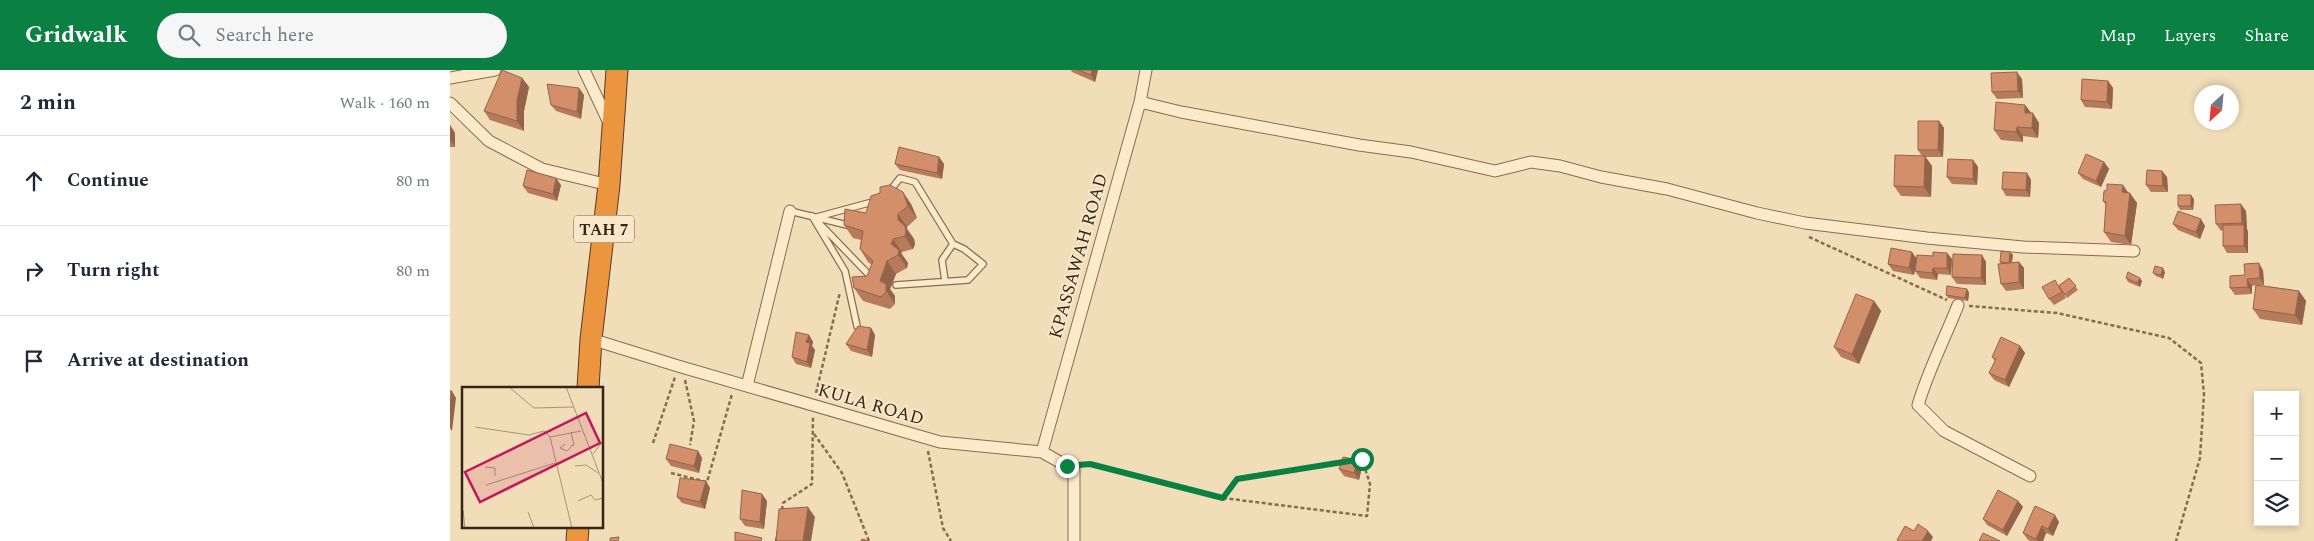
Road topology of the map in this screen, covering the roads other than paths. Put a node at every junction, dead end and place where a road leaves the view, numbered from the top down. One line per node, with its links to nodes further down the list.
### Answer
1 (495, 70): 5 (street)
2 (584, 70): 8 (street)
3 (617, 70): 8 (highway, TAH 7)
4 (1146, 70): 6 (street, KPASSAWAH ROAD)
5 (450, 78)
6 (1140, 102): 14 (street); 23 (street, KPASSAWAH ROAD)
7 (450, 103): 9 (street)
8 (613, 130): 9 (highway, TAH 7)
9 (609, 185): 20 (highway, TAH 7)
10 (790, 211): 11 (lane); 21 (street)
11 (815, 217): 12 (lane); 13 (lane); 15 (lane); 19 (lane)
12 (852, 226)
13 (952, 244): 16 (lane); 16 (lane)
14 (2134, 251)
15 (875, 281)
16 (945, 281): 17 (lane)
17 (896, 286)
18 (1958, 305): 24 (street)
19 (857, 326)
20 (591, 339): 21 (street, KULA ROAD); 22 (highway, TAH 7)
21 (747, 386): 23 (street, KULA ROAD)
22 (588, 387)
23 (1042, 452): 27 (street, KULA ROAD)
24 (2030, 476)
25 (578, 528): 26 (highway)
26 (577, 541)
27 (1074, 541)

